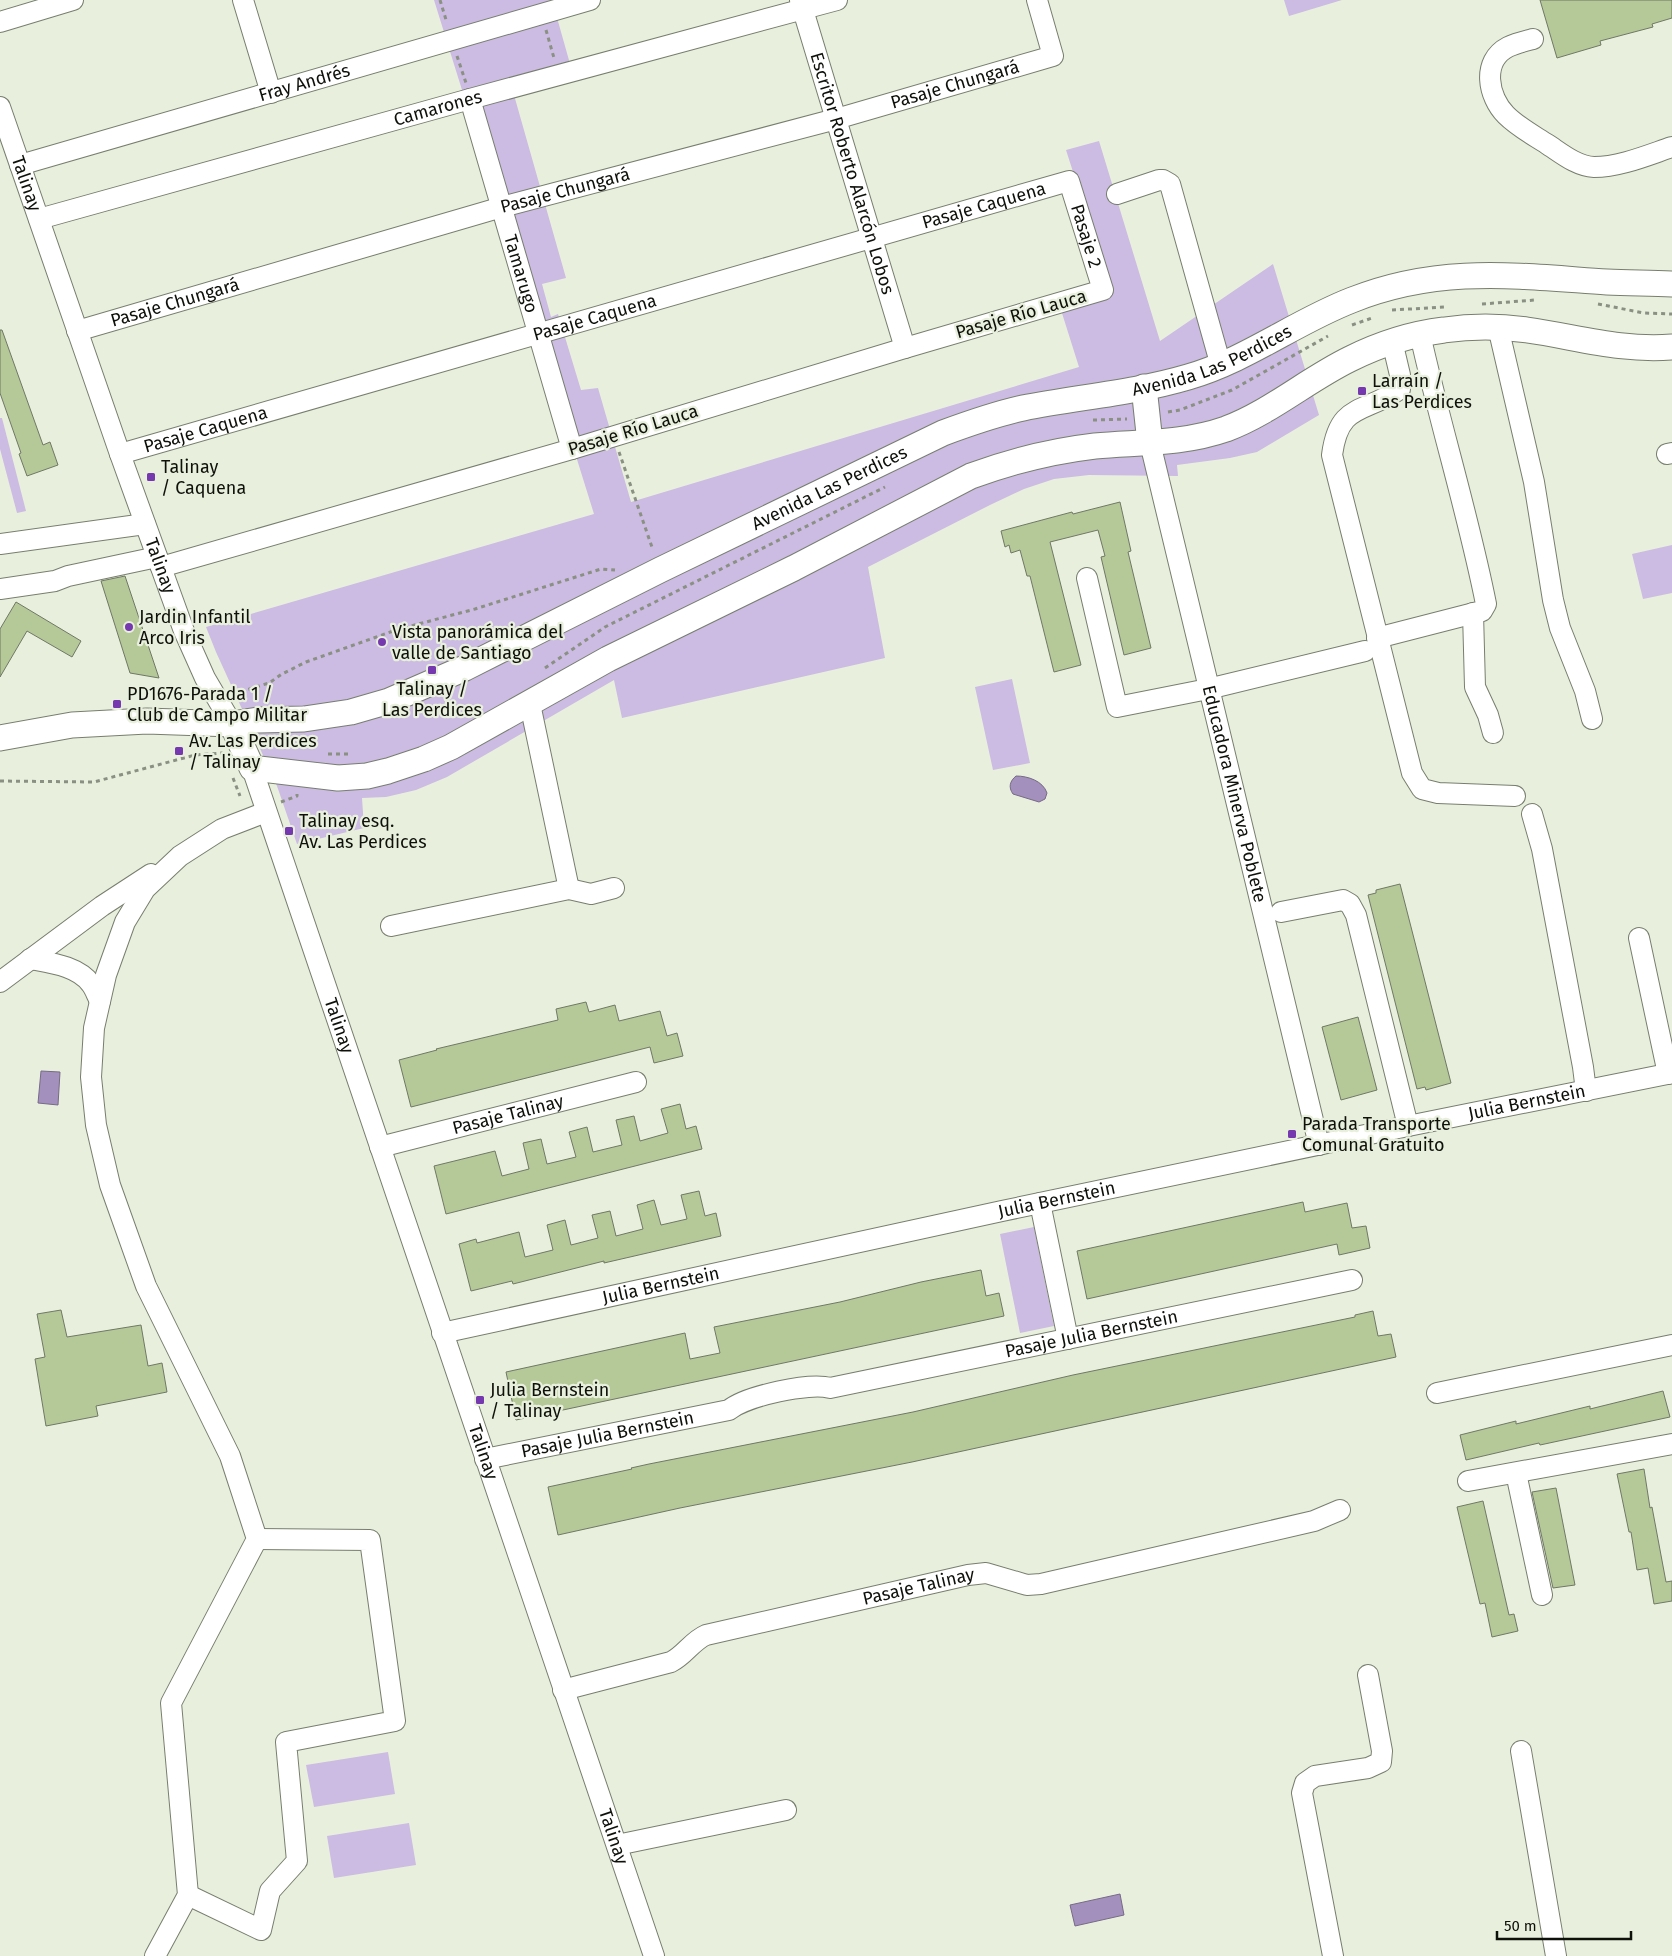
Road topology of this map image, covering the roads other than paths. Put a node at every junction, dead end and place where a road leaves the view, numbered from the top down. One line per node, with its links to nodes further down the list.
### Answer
1 (73, 0): 8 (street)
2 (244, 0): 10 (street)
3 (590, 0): 7 (street, Fray Andrés)
4 (837, 0): 6 (street, Camarones)
5 (1037, 0): 13 (street, Pasaje Chungará)
6 (801, 5): 11 (street, Camarones); 13 (street, Escritor Roberto Alarcón Lobos)
7 (540, 7): 10 (street, Fray Andrés)
8 (0, 22)
9 (1533, 39): 14 (street)
10 (271, 93): 15 (street, Fray Andrés)
11 (470, 98): 18 (street, Tamarugo); 19 (street, Camarones)
12 (0, 107): 15 (street, Talinay)
13 (836, 119): 18 (street, Pasaje Chungará); 20 (street, Escritor Roberto Alarcón Lobos)
14 (1672, 147)
15 (20, 165): 19 (street, Talinay)
16 (1069, 180): 20 (street, Pasaje Caquena); 22 (street, Pasaje 2)
17 (1117, 194): 30 (street)
18 (502, 207): 24 (street, Pasaje Chungará); 25 (street, Tamarugo)
19 (39, 219): 24 (street, Talinay)
20 (872, 238): 25 (street, Pasaje Caquena); 29 (street, Escritor Roberto Alarcón Lobos)
21 (1672, 284): 30 (main road, Avenida Las Perdices)
22 (1103, 290): 29 (street, Pasaje Río Lauca)
23 (1498, 327): 26 (main road); 28 (main road); 44 (street)
24 (77, 331): 34 (street, Talinay)
25 (539, 334): 33 (street, Tamarugo); 34 (street, Pasaje Caquena)
26 (1420, 334): 27 (main road); 40 (street)
27 (1392, 341): 32 (main road); 41 (street)
28 (1672, 347)
29 (905, 348): 33 (street, Pasaje Río Lauca)
30 (1221, 366): 31 (main road, Avenida Las Perdices)
31 (1144, 387): 32 (main road); 45 (main road, Avenida Las Perdices)
32 (1150, 443): 42 (street, Educadora Minerva Poblete); 43 (main road)
33 (572, 449): 37 (street, Pasaje Río Lauca)
34 (120, 454): 35 (street, Talinay)
35 (145, 524): 36 (street); 37 (street, Talinay)
36 (0, 544)
37 (159, 562): 39 (street, Pasaje Río Lauca); 45 (street, Talinay)
38 (1087, 578): 42 (street)
39 (0, 589)
40 (1473, 613): 41 (street); 46 (street)
41 (1371, 644): 42 (street); 49 (street)
42 (1208, 689): 65 (street, Educadora Minerva Poblete)
43 (530, 704): 48 (main road); 54 (street)
44 (1592, 719)
45 (232, 724): 47 (main road, Avenida Las Perdices); 48 (main road, Talinay)
46 (1493, 733)
47 (0, 738)
48 (240, 769): 50 (street, Talinay)
49 (1515, 796)
50 (265, 809): 52 (street); 66 (street, Talinay)
51 (1532, 814): 63 (street)
52 (180, 856): 58 (street); 60 (street)
53 (614, 888): 54 (street)
54 (569, 890): 56 (street)
55 (1281, 912): 64 (street)
56 (391, 926)
57 (1639, 938): 61 (street)
58 (30, 959): 59 (street); 60 (street)
59 (0, 982)
60 (100, 1002): 78 (street)
61 (1670, 1074): 63 (street, Julia Bernstein)
62 (636, 1082): 66 (street, Pasaje Talinay)
63 (1586, 1091): 64 (street, Julia Bernstein)
64 (1408, 1126): 65 (street, Julia Bernstein)
65 (1319, 1145): 67 (street, Julia Bernstein)
66 (380, 1147): 69 (street, Talinay)
67 (1040, 1203): 69 (street, Julia Bernstein); 70 (street)
68 (1352, 1280): 70 (street, Pasaje Julia Bernstein)
69 (442, 1333): 74 (street, Talinay)
70 (1068, 1339): 74 (street, Pasaje Julia Bernstein)
71 (1672, 1345): 72 (street)
72 (1437, 1393)
73 (1672, 1444): 75 (street)
74 (485, 1459): 81 (street, Talinay)
75 (1516, 1473): 76 (street); 79 (street)
76 (1468, 1481)
77 (1340, 1510): 81 (street, Pasaje Talinay)
78 (257, 1539): 85 (street); 85 (street)
79 (1542, 1595)
80 (1368, 1675): 88 (street)
81 (563, 1690): 84 (street, Talinay)
82 (1521, 1751): 89 (street)
83 (786, 1810): 84 (street)
84 (617, 1845): 87 (street, Talinay)
85 (188, 1895): 86 (street)
86 (155, 1956)
87 (654, 1956)
88 (1333, 1956)
89 (1556, 1956)

